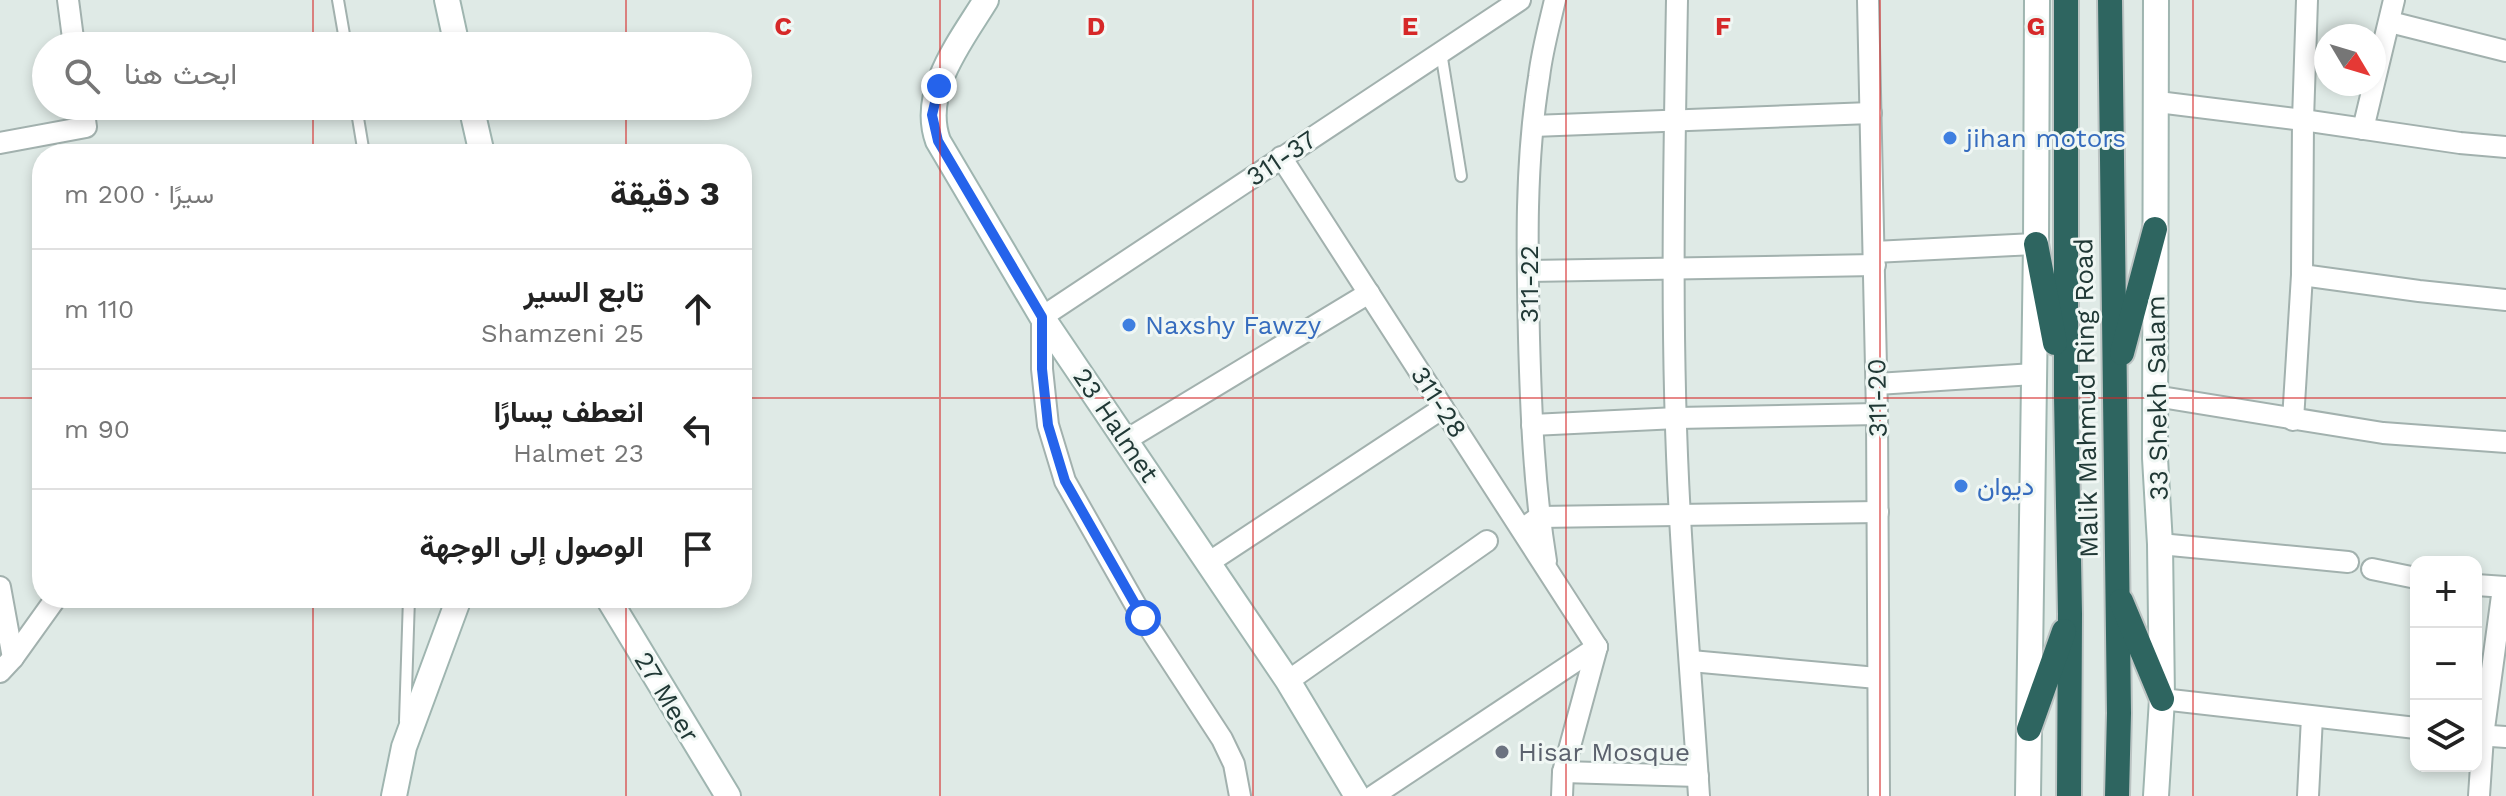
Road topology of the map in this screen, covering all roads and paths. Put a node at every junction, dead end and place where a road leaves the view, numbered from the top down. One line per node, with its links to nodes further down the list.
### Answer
1 (68, 0): 16 (street)
2 (338, 0): 17 (lane)
3 (447, 0): 18 (main road)
4 (986, 0): 44 (main road, 23 Halmet)
5 (1520, 0): 20 (street, 311-37)
6 (1555, 0): 28 (street, 311-22)
7 (1677, 0): 27 (street)
8 (1868, 0): 22 (street, 311-20)
9 (2037, 0): 37 (main road)
10 (2066, 0): 48 (highway, Malik Mahmud Ring Road)
11 (2110, 0): 46 (highway, Malik Mahmud Ring Road)
12 (2156, 0): 21 (main road, 33 Shekh Salam)
13 (2307, 0): 26 (street)
14 (2394, 0): 15 (street)
15 (2390, 22): 19 (street); 29 (street)
16 (72, 32)
17 (344, 32)
18 (454, 32)
19 (2506, 51)
20 (1441, 52): 34 (street, 311-37); 35 (lane)
21 (2158, 102): 26 (street); 36 (main road, 33 Shekh Salam)
22 (1871, 113): 27 (street); 38 (street, 311-20)
23 (85, 120): 30 (street)
24 (358, 120): 31 (lane)
25 (474, 120): 32 (main road)
26 (2303, 120): 29 (street); 41 (street)
27 (1675, 121): 28 (street); 39 (street)
28 (1533, 126): 40 (street, 311-22)
29 (2363, 129): 33 (street)
30 (0, 143)
31 (362, 144)
32 (480, 144)
33 (2506, 147)
34 (1281, 157): 42 (street, 311-28); 44 (street, 311-37)
35 (1461, 176)
36 (2155, 229): 46 (highway); 49 (main road, 33 Shekh Salam)
37 (2036, 244): 38 (street); 45 (main road); 48 (highway)
38 (1874, 259): 39 (street); 47 (street, 311-20)
39 (1674, 269): 40 (street); 52 (street)
40 (1529, 271): 54 (street, 311-22)
41 (2302, 275): 43 (street); 53 (street)
42 (1369, 293): 50 (street, 311-28); 55 (street)
43 (2506, 300)
44 (1042, 317): 55 (main road, 23 Halmet); 95 (street)
45 (2034, 374): 47 (street); 86 (main road)
46 (2114, 382): 71 (highway, Malik Mahmud Ring Road)
47 (1877, 384): 51 (street, 311-20)
48 (2066, 396): 76 (highway, Malik Mahmud Ring Road)
49 (2155, 396): 53 (street); 62 (main road, 33 Shekh Salam)
50 (1443, 408): 60 (street, 311-28); 64 (street)
51 (1877, 414): 52 (street); 57 (street, 311-20)
52 (1677, 418): 54 (street); 58 (street)
53 (2293, 420): 56 (street)
54 (1532, 425): 59 (street, 311-22)
55 (1126, 440): 64 (main road, 23 Halmet)
56 (2506, 442)
57 (1878, 512): 58 (street); 80 (street, 311-20)
58 (1680, 516): 59 (street); 78 (street)
59 (1539, 517): 60 (street); 66 (street, 311-22)
60 (1521, 530): 66 (street, 311-28)
61 (1487, 541): 81 (street)
62 (2160, 544): 63 (street); 82 (main road, 33 Shekh Salam)
63 (2348, 562)
64 (1208, 563): 81 (main road, 23 Halmet)
65 (2372, 569): 67 (street)
66 (1547, 570): 77 (street, 311-28)
67 (2410, 577)
68 (2482, 586): 70 (street)
69 (0, 587): 79 (street)
70 (2504, 588): 84 (street)
71 (2116, 590): 82 (highway); 102 (highway, Malik Mahmud Ring Road)
72 (49, 608): 79 (street)
73 (409, 608): 89 (lane)
74 (455, 608): 89 (main road)
75 (614, 608): 94 (main road, 27 Meer)
76 (2070, 614): 86 (highway); 101 (highway, Malik Mahmud Ring Road)
77 (1597, 647): 90 (street); 97 (street)
78 (1691, 661): 80 (street); 92 (street)
79 (7, 665)
80 (1877, 678): 99 (street, 311-20)
81 (1288, 681): 96 (main road, 23 Halmet)
82 (2162, 699): 83 (street); 103 (main road, 33 Shekh Salam)
83 (2312, 717): 85 (street); 104 (street)
84 (2482, 717)
85 (2410, 727)
86 (2029, 729): 100 (main road)
87 (2482, 735): 88 (street)
88 (2506, 737)
89 (404, 747): 93 (main road)
90 (1563, 772): 92 (street); 98 (street)
91 (2479, 772): 105 (street)
92 (1698, 786)
93 (394, 796)
94 (728, 796)
95 (1240, 796)
96 (1357, 796)
97 (1373, 796)
98 (1562, 796)
99 (1879, 796)
100 (2028, 796)
101 (2069, 796)
102 (2117, 796)
103 (2156, 796)
104 (2308, 796)
105 (2479, 796)

